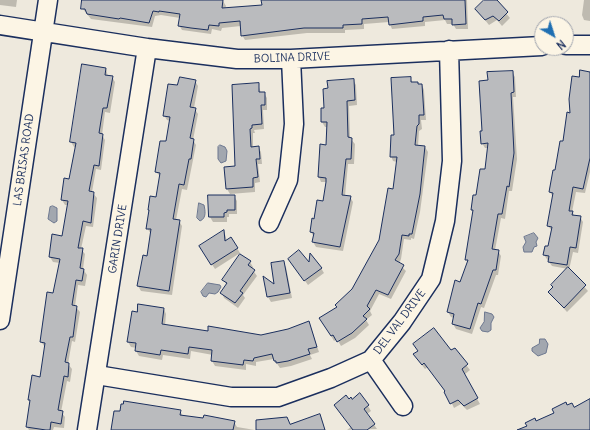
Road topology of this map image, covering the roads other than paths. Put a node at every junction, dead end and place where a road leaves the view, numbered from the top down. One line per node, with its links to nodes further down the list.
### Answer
1 (48, 0): 3 (street, LAS BRISAS ROAD)
2 (0, 25): 3 (street, BOLINA DRIVE)
3 (44, 31): 7 (street, BOLINA DRIVE); 11 (street, LAS BRISAS ROAD)
4 (574, 44): 5 (street)
5 (590, 45)
6 (534, 46): 8 (street, BOLINA DRIVE)
7 (147, 48): 9 (street, BOLINA DRIVE); 13 (street, GARIN DRIVE)
8 (449, 50): 9 (street, BOLINA DRIVE); 12 (street, DEL VAL DRIVE)
9 (291, 59): 10 (street)
10 (269, 223)
11 (0, 320)
12 (371, 360): 13 (street, DEL VAL DRIVE); 14 (street)
13 (97, 375): 15 (street, GARIN DRIVE)
14 (403, 406)
15 (87, 430)

